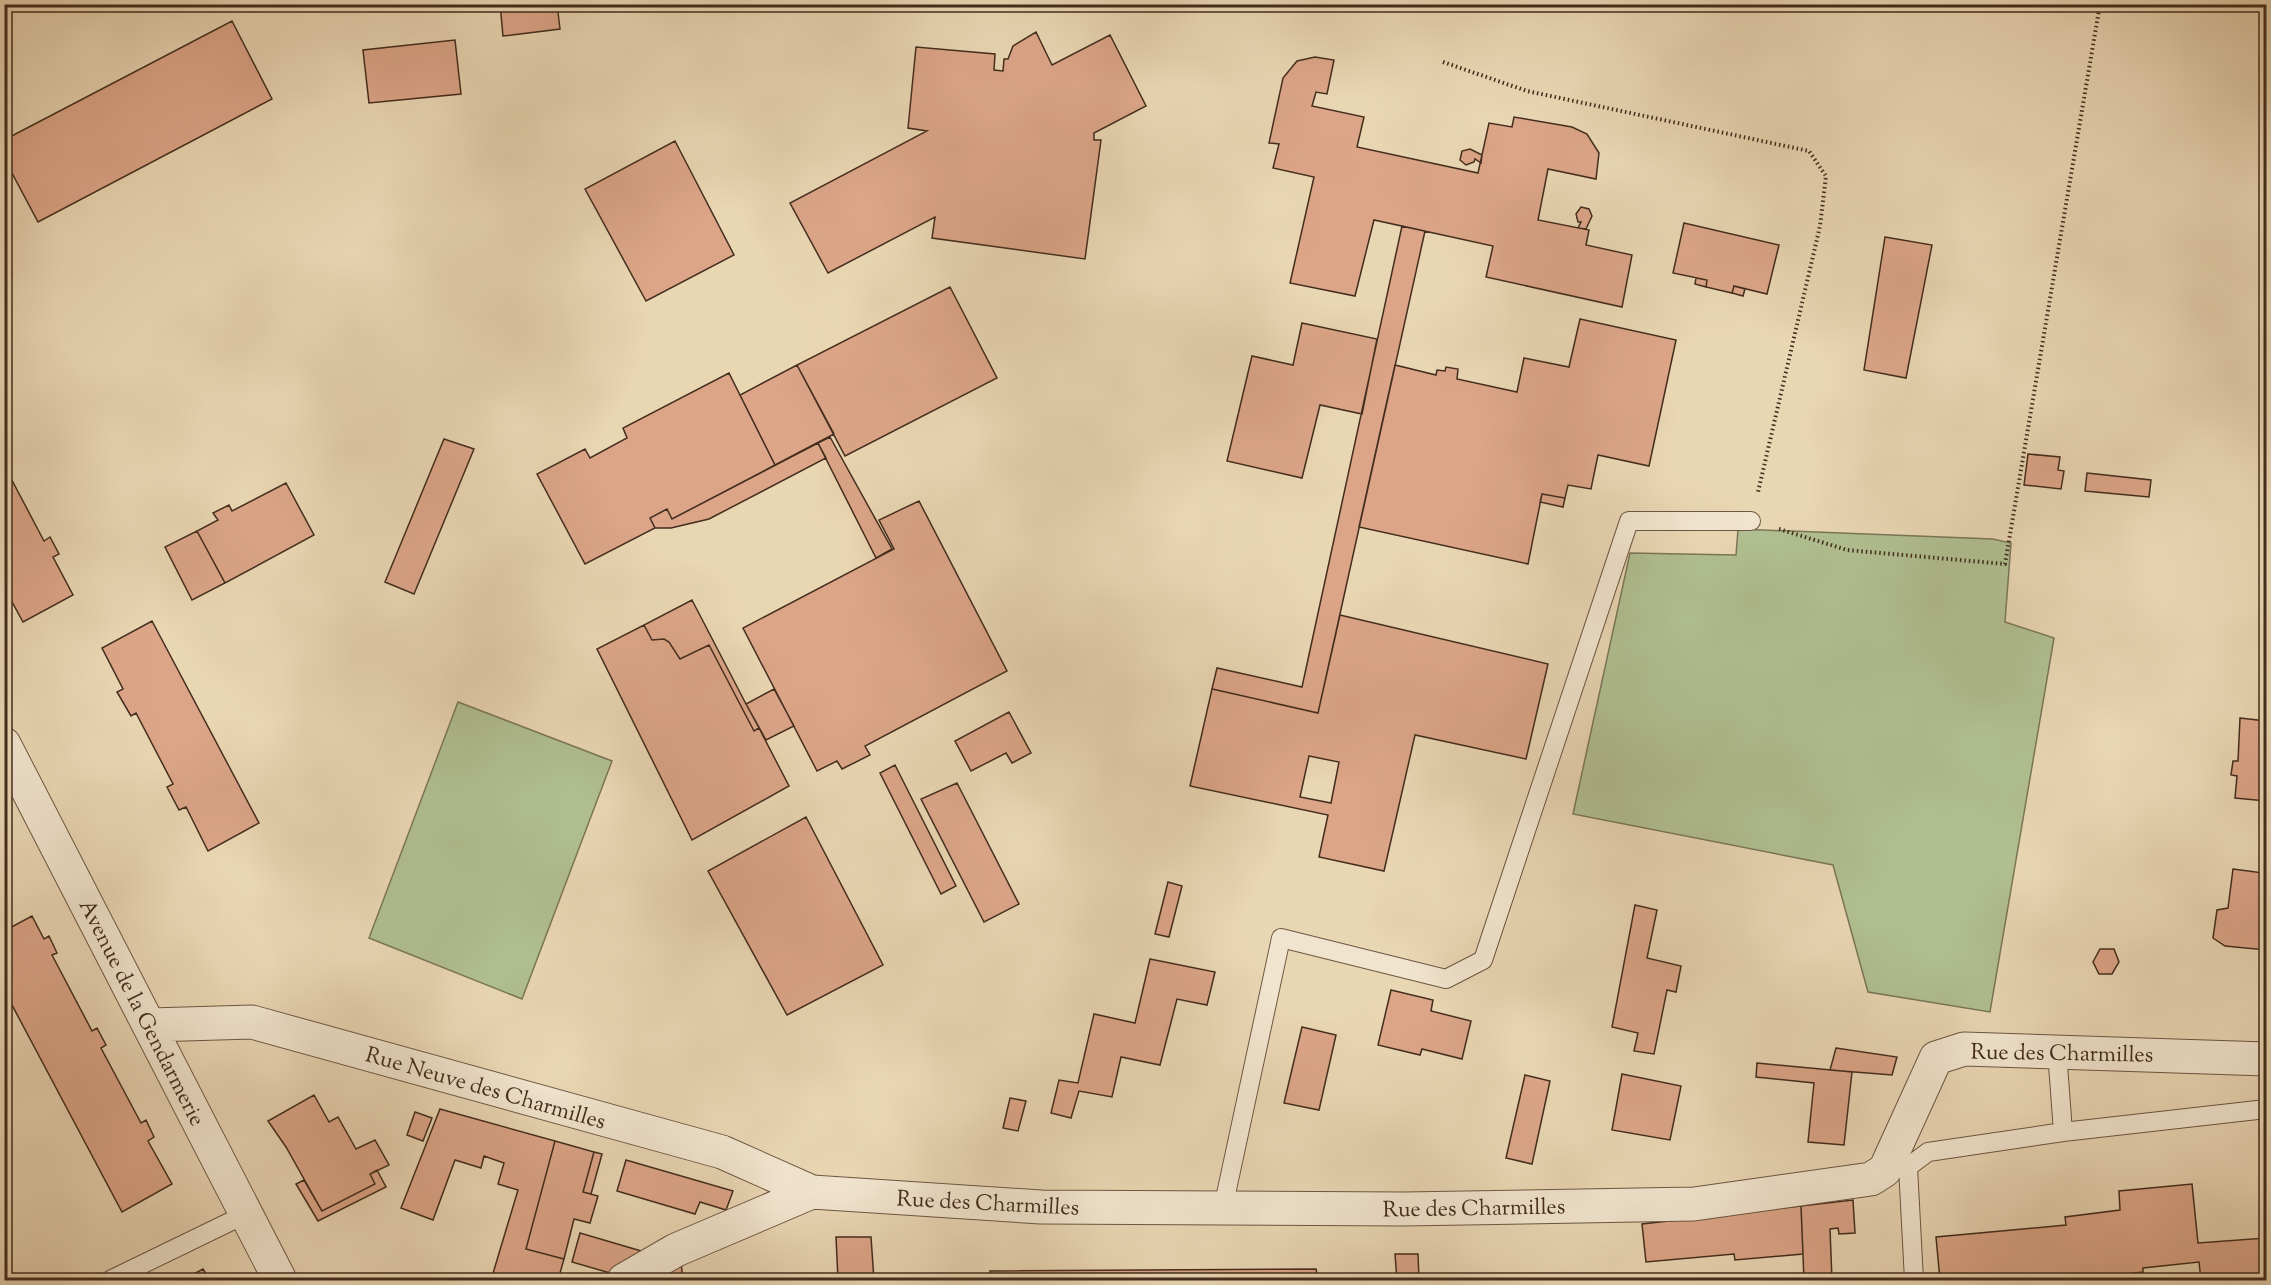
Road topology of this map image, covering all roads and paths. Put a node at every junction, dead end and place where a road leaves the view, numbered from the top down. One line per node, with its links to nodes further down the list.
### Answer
1 (2100, 4): 3 (path)
2 (1443, 62): 3 (path)
3 (1751, 521): 12 (lane)
4 (4, 744): 5 (street, Avenue de la Gendarmerie)
5 (151, 1026): 11 (street, Rue Neuve des Charmilles); 13 (street, Avenue de la Gendarmerie)
6 (2057, 1051): 7 (street, Rue des Charmilles); 9 (lane); 10 (street, Rue des Charmilles)
7 (2266, 1059)
8 (2266, 1109): 9 (lane)
9 (2063, 1132): 10 (lane)
10 (1908, 1152): 12 (street, Rue des Charmilles); 17 (lane)
11 (812, 1192): 12 (street, Rue des Charmilles); 16 (street, Rue des Charmilles)
12 (1223, 1208)
13 (246, 1214): 14 (lane); 15 (street, Avenue de la Gendarmerie)
14 (110, 1281)
15 (280, 1281)
16 (624, 1281)
17 (1914, 1281)

